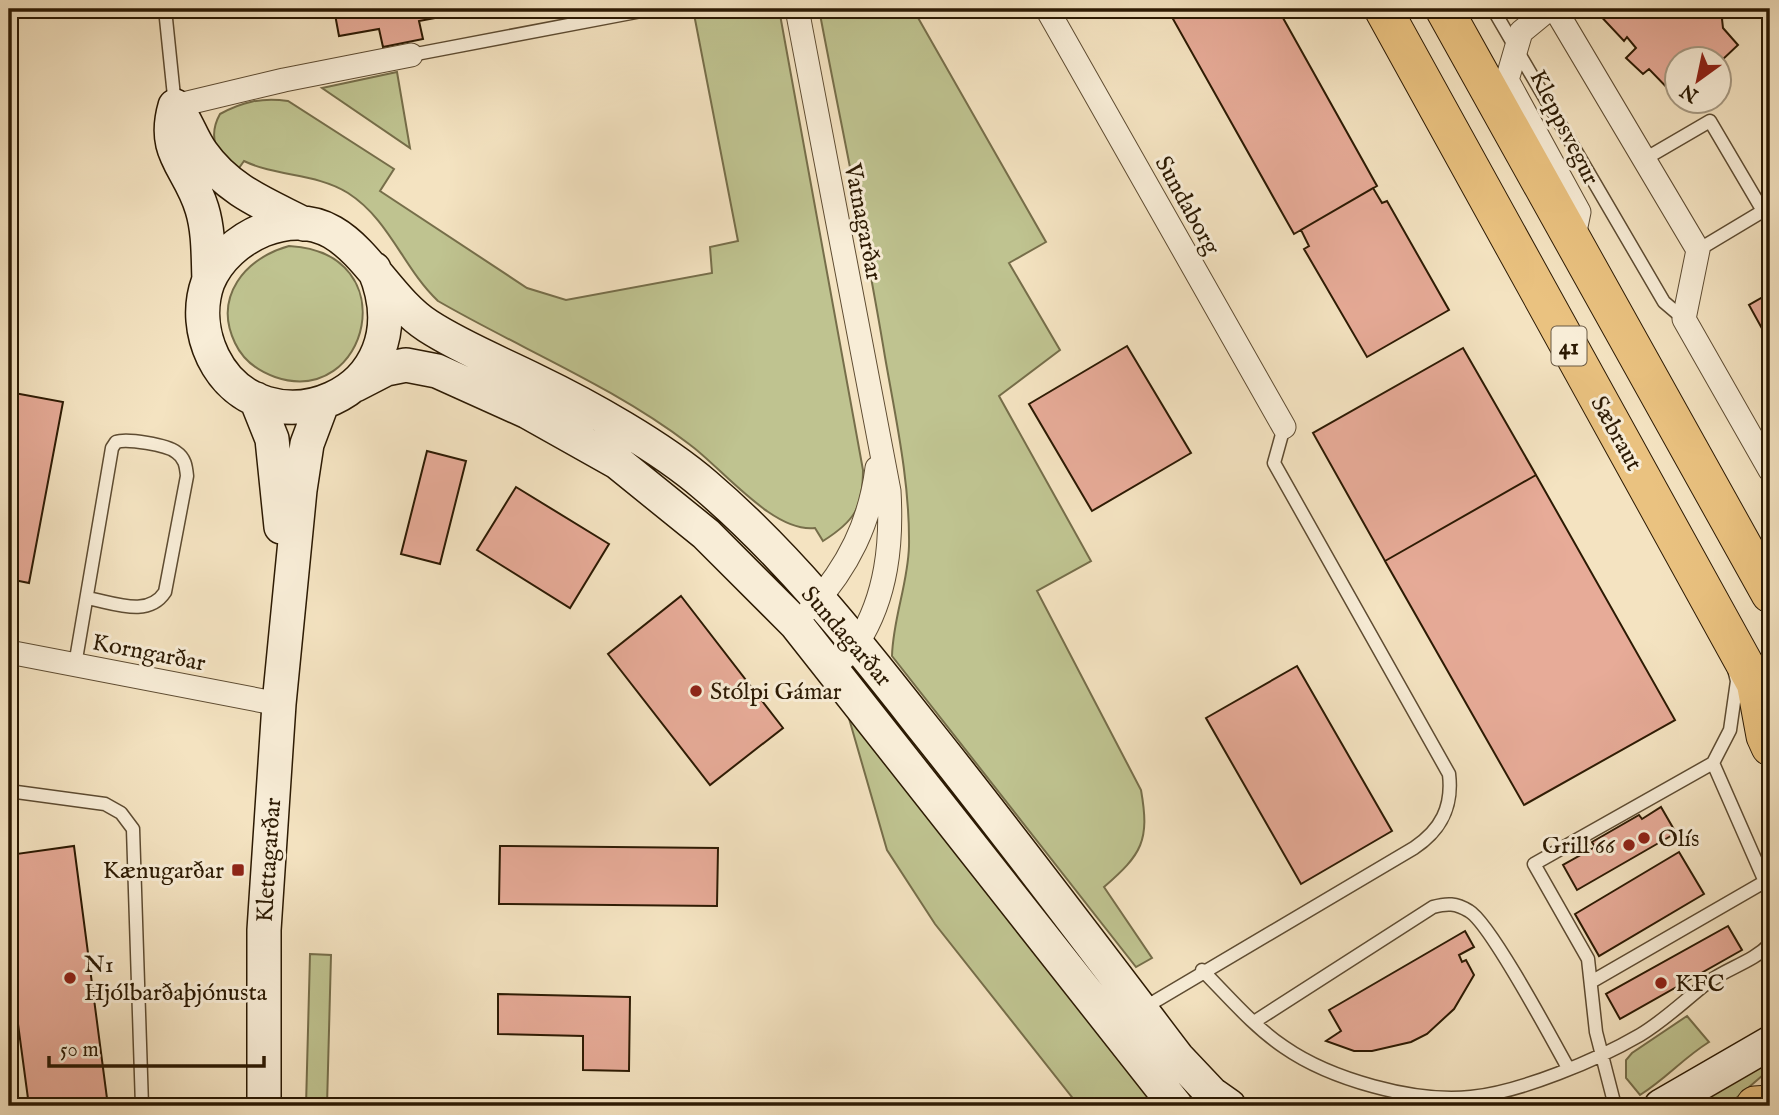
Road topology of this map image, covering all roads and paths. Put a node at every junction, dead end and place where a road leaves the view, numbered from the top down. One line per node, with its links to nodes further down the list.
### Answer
1 (165, 9): 11 (lane)
2 (652, 9): 10 (lane)
3 (797, 9): 23 (street, Vatnagarðar)
4 (1047, 9): 22 (street, Sundaborg)
5 (1383, 9): 30 (main road, Sæbraut / 41)
6 (1444, 9): 14 (main road, 41)
7 (1493, 9): 9 (lane)
8 (1552, 9): 9 (street, Kleppsvegur); 12 (street, Kleppsvegur)
9 (1515, 47): 14 (street, Kleppsvegur); 18 (lane)
10 (411, 55): 11 (street)
11 (176, 106): 13 (main road, Sundagarðar); 17 (main road, Sundagarðar)
12 (1643, 160): 15 (street, Kleppsvegur); 15 (lane)
13 (304, 224): 16 (main road, Sundagarðar); 17 (main road, Sundagarðar)
14 (1573, 241): 25 (main road, 41)
15 (1698, 250): 18 (street)
16 (373, 269): 19 (main road, Sundagarðar); 27 (main road, Sundagarðar)
17 (209, 281): 20 (main road, Sundagarðar)
18 (1684, 319): 24 (street)
19 (353, 386): 21 (main road, Sundagarðar); 29 (main road, Sundagarðar)
20 (256, 399): 21 (main road, Sundagarðar); 28 (main road, Klettagarðar)
21 (321, 404): 28 (main road, Klettagarðar)
22 (1284, 427): 42 (lane)
23 (881, 444): 27 (street, Vatnagarðar); 31 (street, Vatnagarðar)
24 (1770, 470)
25 (1770, 594)
26 (87, 598): 26 (lane); 33 (lane)
27 (818, 600): 29 (street, Vatnagarðar); 31 (main road, Sundagarðar)
28 (286, 614): 36 (main road, Klettagarðar)
29 (796, 624): 34 (main road, Sundagarðar)
30 (1724, 629): 35 (main road, Sæbraut / 41); 38 (lane)
31 (858, 644): 34 (street, Vatnagarðar); 44 (main road, Sundagarðar)
32 (9, 652): 33 (street, Korngarðar)
33 (75, 665): 36 (street, Korngarðar)
34 (831, 669): 44 (main road, Sundagarðar)
35 (1763, 696): 37 (main road, Sæbraut)
36 (279, 704): 51 (main road, Klettagarðar)
37 (1770, 747)
38 (1713, 763): 40 (lane); 43 (lane)
39 (9, 791): 50 (lane)
40 (1768, 887): 43 (lane)
41 (1770, 944): 47 (lane)
42 (1202, 970): 44 (lane); 45 (lane)
43 (1591, 982): 47 (lane)
44 (1126, 1019): 52 (main road, Sundagarðar); 53 (main road, Sundagarðar)
45 (1254, 1022): 48 (lane); 48 (lane)
46 (1770, 1043): 49 (main road)
47 (1601, 1055): 48 (lane); 54 (lane)
48 (1568, 1068)
49 (1679, 1089)
50 (142, 1106)
51 (264, 1106)
52 (1176, 1106)
53 (1229, 1106)
54 (1615, 1106)

